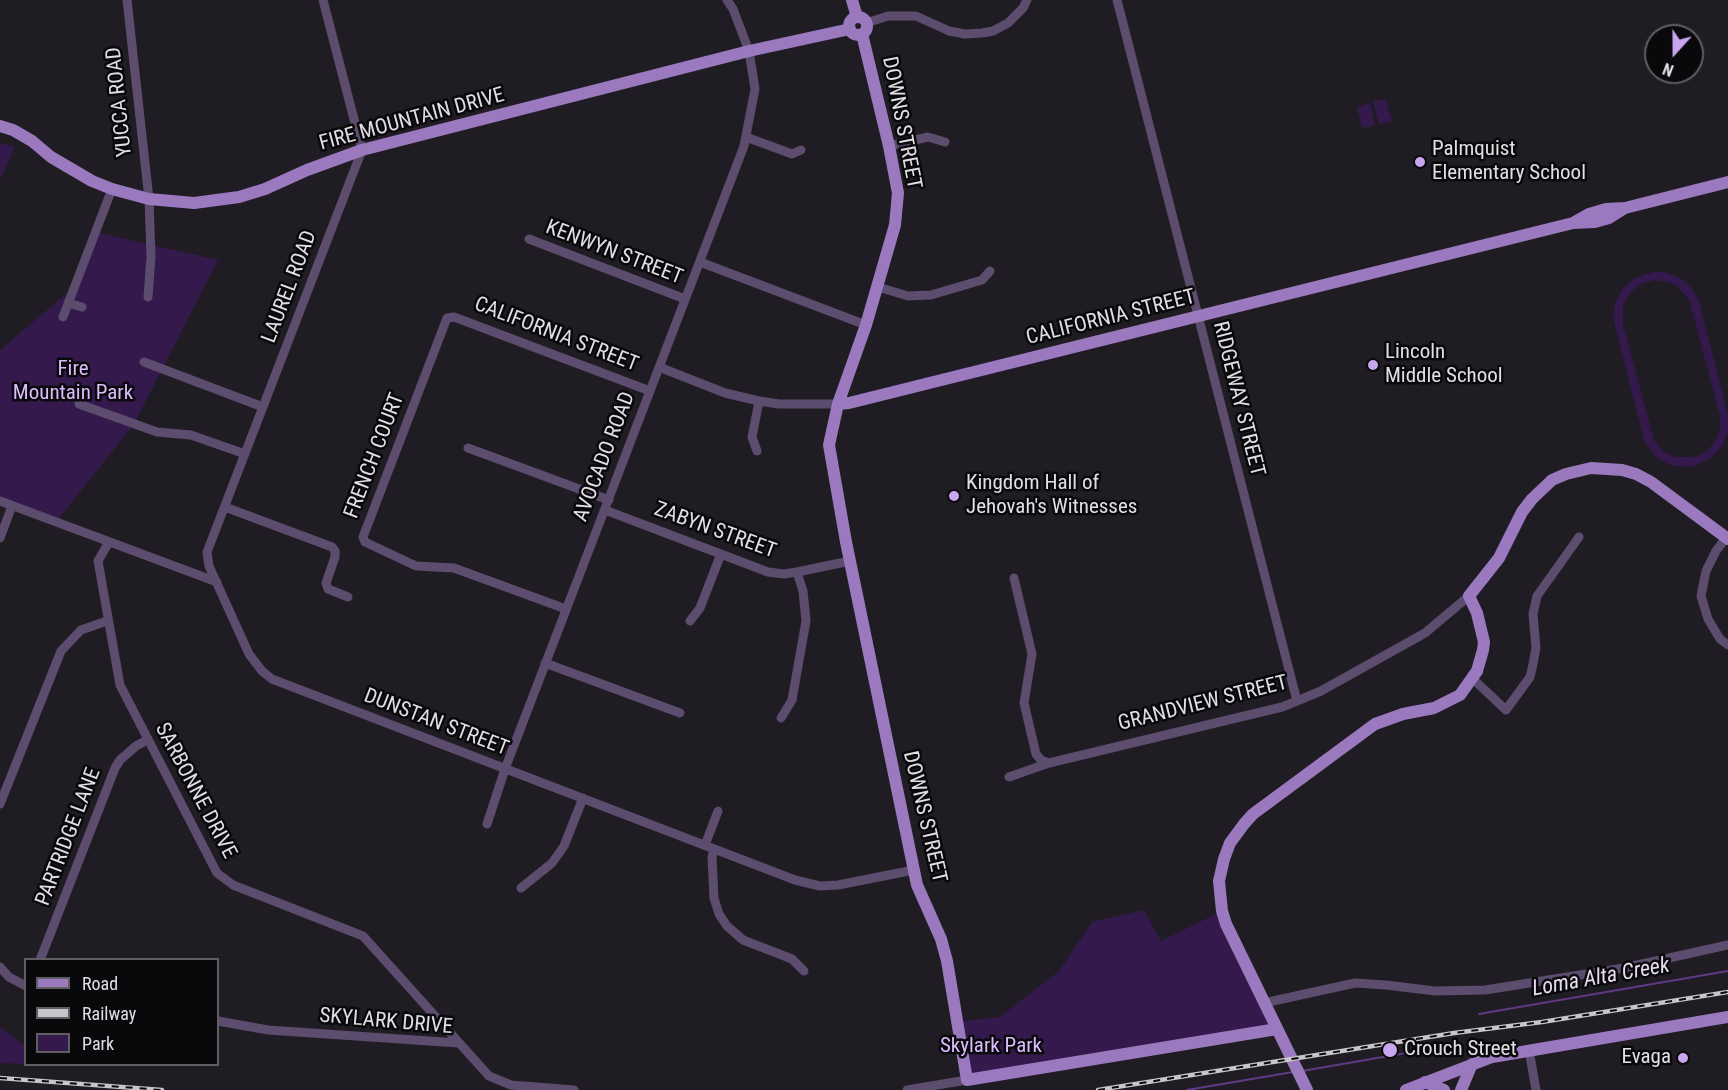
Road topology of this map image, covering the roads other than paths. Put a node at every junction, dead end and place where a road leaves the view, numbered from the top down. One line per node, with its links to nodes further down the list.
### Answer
1 (127, 0): 17 (street, YUCCA ROAD)
2 (323, 0): 13 (street)
3 (727, 0): 8 (street, AVOCADO ROAD)
4 (852, 0): 7 (main road, DOWNS STREET)
5 (1027, 0): 7 (street)
6 (1117, 0): 27 (street, RIDGEWAY STREET)
7 (862, 25): 8 (main road, FIRE MOUNTAIN DRIVE); 12 (main road, DOWNS STREET)
8 (749, 51): 10 (street, AVOCADO ROAD); 13 (main road, FIRE MOUNTAIN DRIVE)
9 (0, 126): 16 (main road, FIRE MOUNTAIN DRIVE)
10 (746, 137): 14 (street); 19 (street, AVOCADO ROAD)
11 (945, 142): 12 (street)
12 (889, 146): 21 (main road, DOWNS STREET)
13 (362, 150): 17 (main road, FIRE MOUNTAIN DRIVE); 36 (street, LAUREL ROAD)
14 (801, 150)
15 (1728, 182): 27 (main road, CALIFORNIA STREET)
16 (111, 189): 17 (main road, FIRE MOUNTAIN DRIVE); 24 (street)
17 (149, 199): 22 (street, YUCCA ROAD)
18 (529, 239): 23 (street, KENWYN STREET)
19 (700, 262): 23 (street, AVOCADO ROAD); 29 (street)
20 (990, 271): 21 (street)
21 (878, 287): 29 (main road, DOWNS STREET)
22 (148, 297)
23 (686, 299): 31 (street, AVOCADO ROAD)
24 (68, 303): 25 (street); 26 (street)
25 (82, 308)
26 (63, 317)
27 (1200, 317): 35 (main road, CALIFORNIA STREET); 62 (street, RIDGEWAY STREET)
28 (447, 318): 32 (street, CALIFORNIA STREET); 56 (street, FRENCH COURT)
29 (866, 325): 35 (main road, DOWNS STREET)
30 (144, 362): 36 (street)
31 (659, 367): 32 (street, AVOCADO ROAD); 33 (street, CALIFORNIA STREET)
32 (650, 391): 40 (street, AVOCADO ROAD)
33 (759, 401): 35 (street, CALIFORNIA STREET); 38 (street)
34 (79, 404): 39 (street)
35 (838, 404): 50 (main road, DOWNS STREET)
36 (263, 407): 39 (street, LAUREL ROAD)
37 (468, 448): 40 (street)
38 (757, 451)
39 (245, 454): 43 (street, LAUREL ROAD)
40 (609, 500): 44 (street, AVOCADO ROAD)
41 (0, 501): 42 (street)
42 (12, 506): 46 (street); 48 (street)
43 (225, 507): 53 (street, LAUREL ROAD); 55 (street)
44 (605, 510): 49 (street, ZABYN STREET); 56 (street, AVOCADO ROAD)
45 (1579, 537): 61 (street)
46 (0, 538)
47 (1727, 539): 54 (main road, GRANDVIEW STREET); 59 (street)
48 (108, 542): 53 (street); 57 (street, SARBONNE DRIVE)
49 (721, 554): 51 (street, ZABYN STREET); 58 (street)
50 (850, 561): 51 (street, ZABYN STREET); 74 (main road, DOWNS STREET)
51 (797, 572): 64 (street)
52 (1014, 579): 66 (street)
53 (217, 582): 67 (street, DUNSTAN STREET)
54 (1469, 596): 61 (main road); 62 (street, GRANDVIEW STREET)
55 (348, 597)
56 (567, 609): 60 (street, AVOCADO ROAD)
57 (107, 621): 65 (street, SARBONNE DRIVE); 70 (street)
58 (690, 621)
59 (1728, 645)
60 (545, 663): 63 (street); 67 (street, AVOCADO ROAD)
61 (1473, 679): 81 (main road)
62 (1297, 701): 66 (street, GRANDVIEW STREET)
63 (680, 713)
64 (781, 718)
65 (147, 740): 77 (street, PARTRIDGE LANE); 85 (street, SARBONNE DRIVE)
66 (1049, 763): 68 (street, GRANDVIEW STREET)
67 (505, 769): 69 (street, DUNSTAN STREET); 72 (street, AVOCADO ROAD)
68 (1009, 777)
69 (583, 798): 73 (street, DUNSTAN STREET); 75 (street)
70 (0, 804)
71 (718, 811): 73 (street)
72 (487, 824)
73 (710, 847): 74 (street, DUNSTAN STREET); 79 (street)
74 (914, 870): 88 (main road, DOWNS STREET)
75 (522, 888)
76 (1728, 945): 81 (street)
77 (41, 958)
78 (0, 967): 80 (street)
79 (804, 971)
80 (24, 985)
81 (1264, 1003): 84 (main road)
82 (1728, 1017): 86 (main road)
83 (219, 1021): 85 (street, SKYLARK DRIVE)
84 (1277, 1029): 88 (main road); 90 (main road)
85 (458, 1043): 91 (street, SKYLARK DRIVE)
86 (1529, 1050): 87 (main road); 96 (street)
87 (1472, 1064): 89 (main road); 95 (main road)
88 (967, 1080): 92 (street)
89 (1425, 1082): 93 (main road); 94 (main road)
90 (1305, 1085)
91 (574, 1090)
92 (907, 1090)
93 (1406, 1090)
94 (1444, 1090)
95 (1461, 1090)
96 (1536, 1090)

